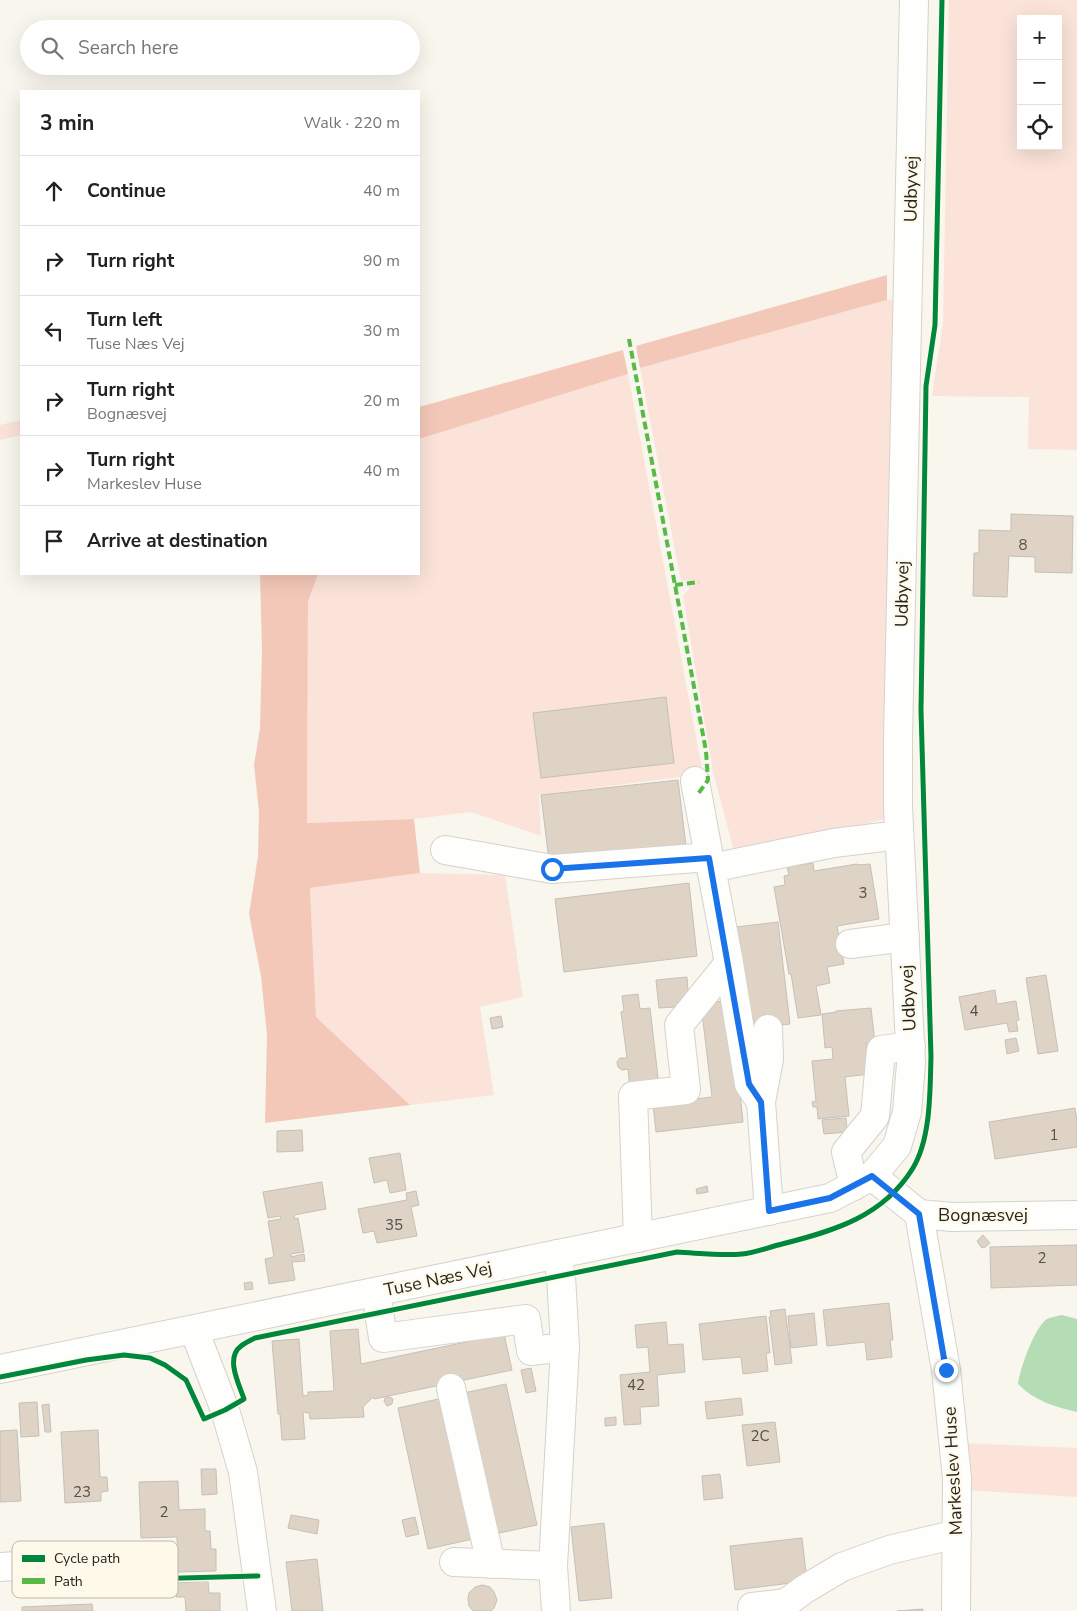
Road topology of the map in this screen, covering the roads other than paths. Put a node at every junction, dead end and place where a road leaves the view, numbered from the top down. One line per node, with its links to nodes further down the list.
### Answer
1 (914, 0): 3 (street, Udbyvej)
2 (695, 781): 5 (street)
3 (900, 835): 5 (street); 6 (street, Udbyvej)
4 (445, 850): 5 (street)
5 (710, 863): 8 (street)
6 (905, 937): 7 (street); 10 (street, Udbyvej)
7 (850, 944)
8 (729, 964): 11 (street); 16 (street)
9 (768, 1029): 11 (street)
10 (911, 1046): 12 (street, Udbyvej); 12 (street)
11 (761, 1102): 13 (street)
12 (863, 1181): 13 (street, Tuse Næs Vej); 14 (street, Bognæsvej)
13 (769, 1211): 16 (street, Tuse Næs Vej)
14 (919, 1214): 15 (street, Bognæsvej); 23 (street, Markeslev Huse)
15 (1077, 1215)
16 (638, 1238): 17 (street, Tuse Næs Vej)
17 (557, 1254): 18 (street, Tuse Næs Vej); 20 (street)
18 (376, 1292): 19 (street, Tuse Næs Vej); 20 (street)
19 (194, 1330): 21 (street, Tuse Næs Vej); 28 (street)
20 (565, 1347): 26 (street)
21 (0, 1369)
22 (450, 1388): 25 (street)
23 (956, 1534): 27 (street); 30 (street, Markeslev Huse)
24 (454, 1562): 25 (street)
25 (491, 1564): 26 (street)
26 (553, 1566): 29 (street)
27 (752, 1607)
28 (262, 1611)
29 (556, 1611)
30 (956, 1611)

